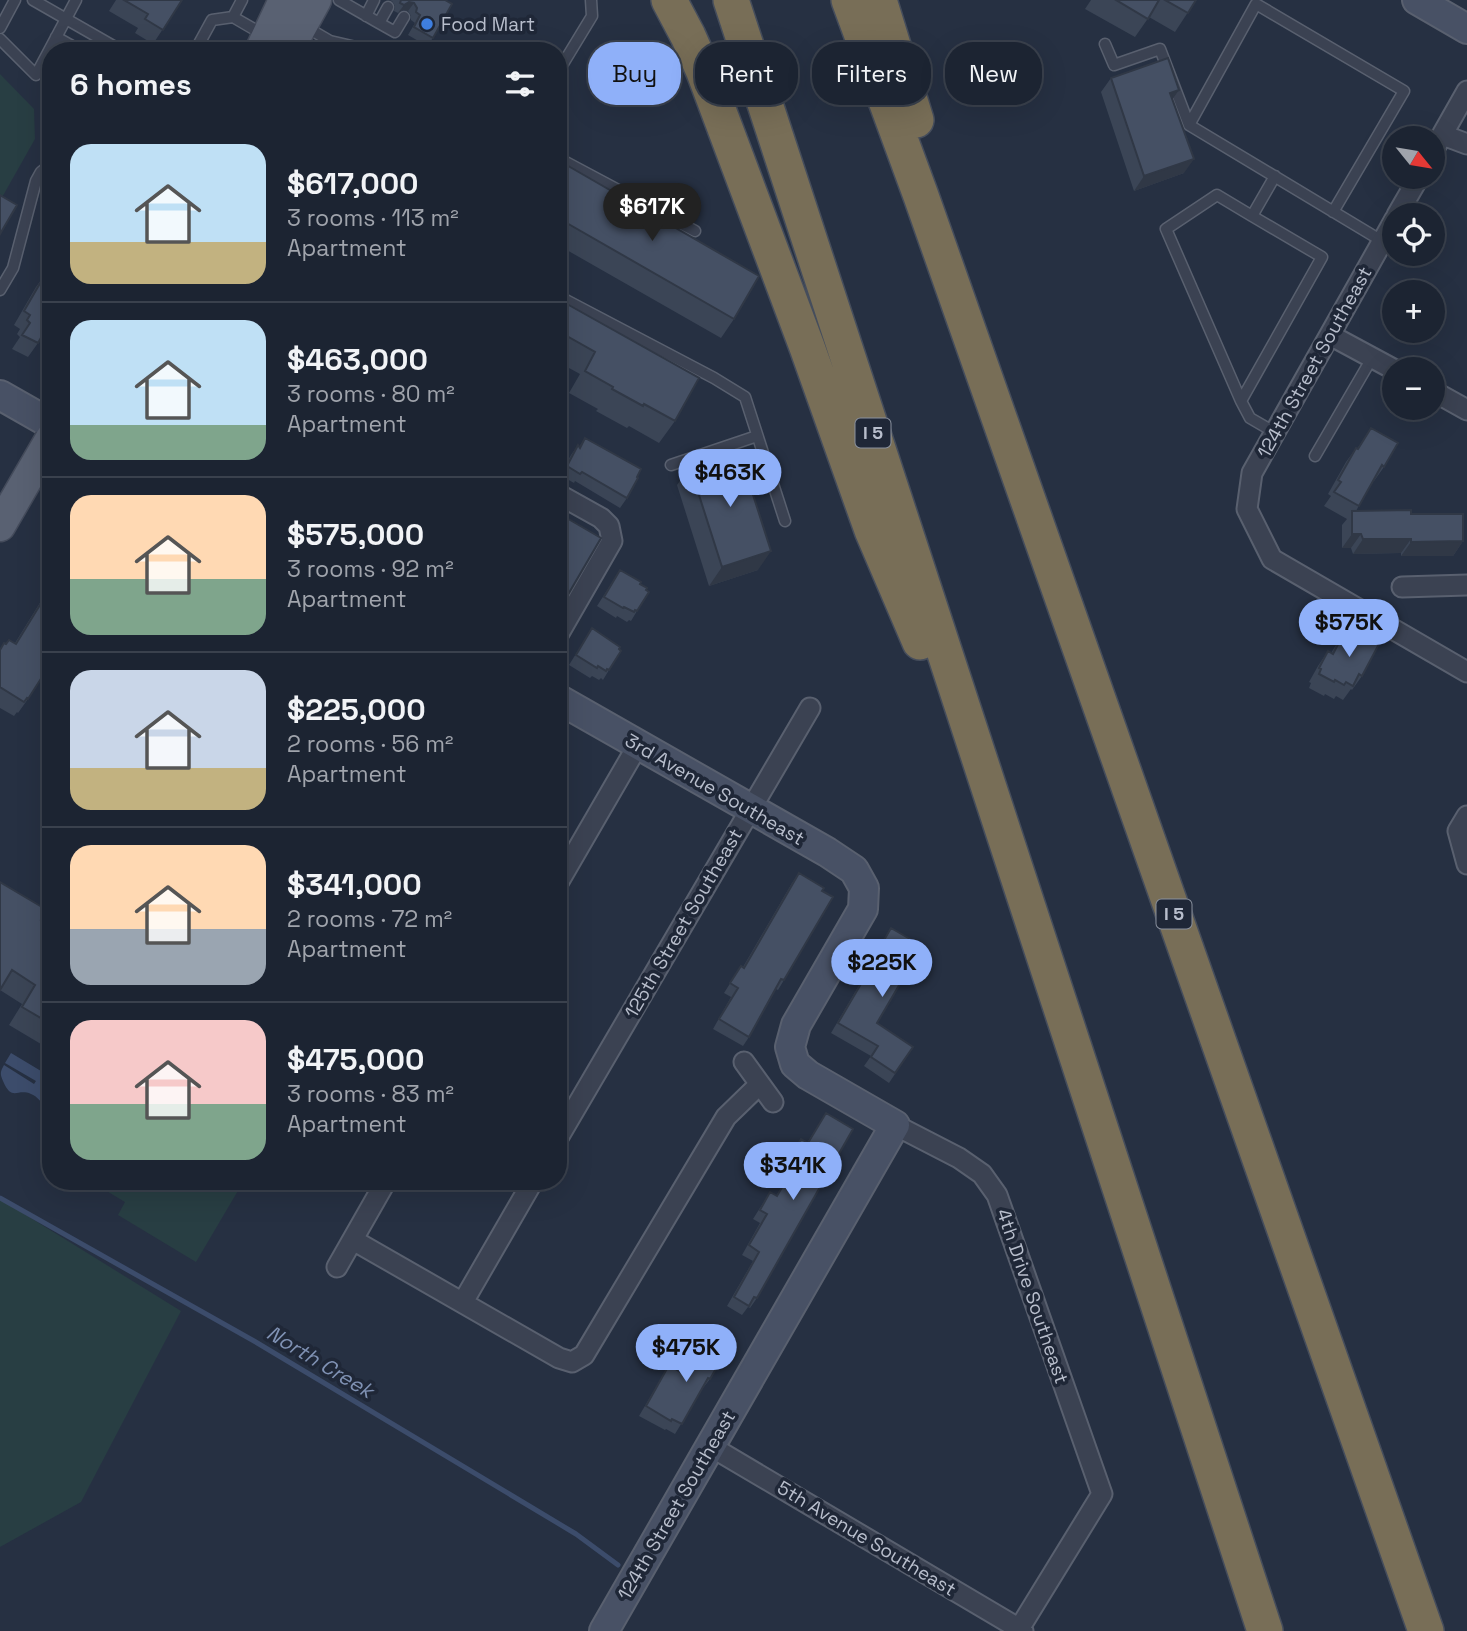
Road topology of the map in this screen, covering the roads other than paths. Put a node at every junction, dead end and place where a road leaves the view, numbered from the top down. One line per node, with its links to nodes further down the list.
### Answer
1 (15, 0): 21 (lane)
2 (33, 0): 19 (lane)
3 (76, 0): 19 (lane)
4 (242, 0): 17 (lane)
5 (284, 0): 30 (main road)
6 (339, 0): 16 (lane)
7 (374, 0): 16 (lane)
8 (591, 0): 34 (lane)
9 (669, 0): 78 (highway)
10 (731, 0): 78 (highway, I 5)
11 (849, 0): 44 (highway, I 5)
12 (879, 0): 44 (highway)
13 (1417, 0): 22 (street)
14 (388, 7): 20 (lane)
15 (309, 12): 31 (main road); 32 (lane)
16 (366, 16): 20 (lane)
17 (233, 17): 28 (lane); 29 (lane)
18 (404, 17): 20 (lane)
19 (66, 19): 23 (lane); 27 (lane)
20 (379, 23)
21 (0, 27)
22 (1467, 29)
23 (56, 37): 25 (lane); 26 (lane)
24 (0, 38): 35 (lane)
25 (53, 42)
26 (65, 42)
27 (106, 42)
28 (200, 42)
29 (264, 42)
30 (271, 42)
31 (276, 42)
32 (333, 42)
33 (1105, 44): 37 (lane)
34 (567, 57)
35 (42, 64)
36 (1467, 91): 38 (street)
37 (1189, 125): 43 (lane); 45 (lane)
38 (1446, 129)
39 (1446, 143): 40 (street)
40 (1467, 144)
41 (567, 163): 47 (lane)
42 (42, 171): 49 (lane)
43 (1275, 176): 45 (lane); 46 (lane)
44 (921, 196): 94 (highway, I 5)
45 (1333, 212): 48 (lane)
46 (1252, 216): 56 (lane); 56 (lane)
47 (695, 231)
48 (1382, 241): 51 (street, 124th Street Southeast)
49 (0, 290)
50 (567, 301): 60 (lane)
51 (1330, 335): 52 (street); 59 (street, 124th Street Southeast)
52 (1371, 358): 53 (street); 62 (lane)
53 (1382, 364)
54 (0, 395): 58 (street)
55 (1445, 398): 57 (street)
56 (1241, 401): 59 (lane)
57 (1467, 410)
58 (42, 419)
59 (1274, 432): 70 (street, 124th Street Southeast)
60 (757, 436): 63 (lane); 65 (lane)
61 (42, 454): 66 (main road)
62 (1315, 456)
63 (671, 465)
64 (567, 499): 69 (street)
65 (785, 521)
66 (0, 526)
67 (1467, 585): 68 (street)
68 (1402, 587)
69 (567, 619)
70 (1467, 672)
71 (567, 704): 73 (street, 3rd Avenue Southeast)
72 (810, 708): 74 (street, 125th Street Southeast)
73 (638, 745): 74 (street, 3rd Avenue Southeast); 77 (street)
74 (750, 808): 79 (street, 3rd Avenue Southeast); 83 (street, 125th Street Southeast)
75 (1467, 816): 76 (street)
76 (1467, 864)
77 (567, 867)
78 (1014, 867): 93 (highway, I 5)
79 (790, 1047): 84 (street, 4th Drive Southeast)
80 (744, 1062): 81 (street)
81 (760, 1084): 82 (street); 89 (street)
82 (773, 1102)
83 (567, 1123)
84 (895, 1125): 90 (street, 124th Street Southeast); 91 (street, 4th Drive Southeast)
85 (381, 1190): 87 (street)
86 (528, 1190): 89 (street)
87 (353, 1240): 88 (street); 89 (street)
88 (337, 1267)
89 (463, 1302)
90 (710, 1446): 91 (street, 5th Avenue Southeast); 92 (street, 124th Street Southeast)
91 (1021, 1630)
92 (604, 1631)
93 (1265, 1631)
94 (1426, 1631)

